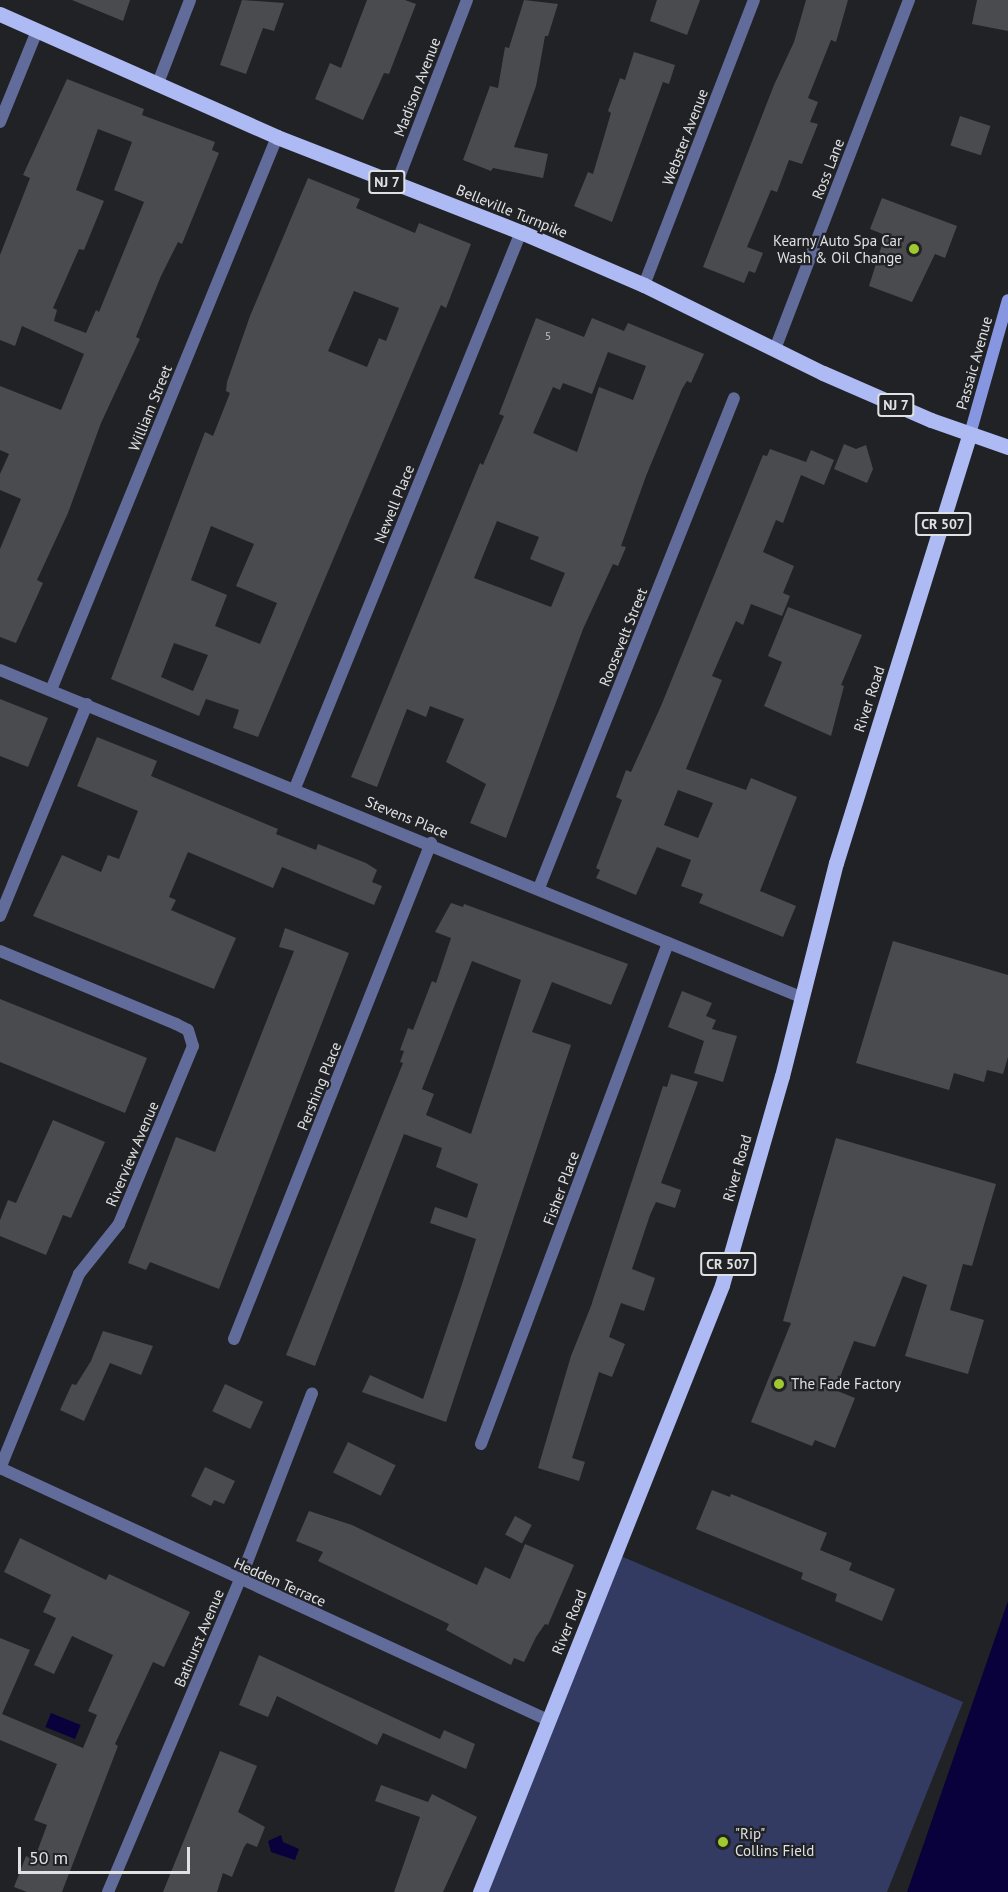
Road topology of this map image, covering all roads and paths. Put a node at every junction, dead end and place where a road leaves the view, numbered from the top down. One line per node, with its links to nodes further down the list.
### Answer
1 (190, 0): 7 (street)
2 (467, 0): 10 (street, Madison Avenue)
3 (753, 0): 12 (street, Webster Avenue)
4 (909, 0): 14 (street, Ross Lane)
5 (0, 14): 6 (main road, Belleville Turnpike / NJ 7)
6 (37, 31): 7 (main road, Belleville Turnpike / NJ 7); 8 (street)
7 (158, 83): 9 (main road, Belleville Turnpike / NJ 7)
8 (0, 122)
9 (277, 137): 10 (main road, Belleville Turnpike / NJ 7); 19 (street, William Street)
10 (396, 185): 11 (main road, Belleville Turnpike / NJ 7)
11 (521, 232): 12 (main road, Belleville Turnpike / NJ 7); 21 (street, Newell Place)
12 (644, 285): 14 (main road, Belleville Turnpike / NJ 7)
13 (1008, 300): 16 (main road, Passaic Avenue)
14 (775, 349): 16 (main road, Belleville Turnpike / NJ 7)
15 (734, 398): 23 (street, Roosevelt Street)
16 (970, 434): 17 (main road, Belleville Turnpike / NJ 7); 27 (main road, River Road / CR 507)
17 (1008, 447)
18 (0, 670): 19 (street, Stevens Place)
19 (51, 690): 20 (street, Stevens Place)
20 (87, 704): 21 (street, Stevens Place); 24 (street)
21 (295, 788): 22 (street, Stevens Place)
22 (431, 843): 23 (street, Stevens Place); 28 (street, Pershing Place)
23 (539, 888): 25 (street, Stevens Place)
24 (0, 915)
25 (668, 943): 27 (street, Stevens Place); 30 (street, Fisher Place)
26 (0, 951): 31 (street, Riverview Avenue)
27 (801, 997): 33 (main road, River Road / CR 507)
28 (234, 1339)
29 (312, 1393): 32 (street, Bathurst Avenue)
30 (481, 1444)
31 (0, 1468): 32 (street, Hedden Terrace)
32 (240, 1580): 33 (street, Hedden Terrace); 34 (street, Bathurst Avenue)
33 (549, 1720): 35 (main road, River Road / CR 507)
34 (108, 1892)
35 (480, 1892)

